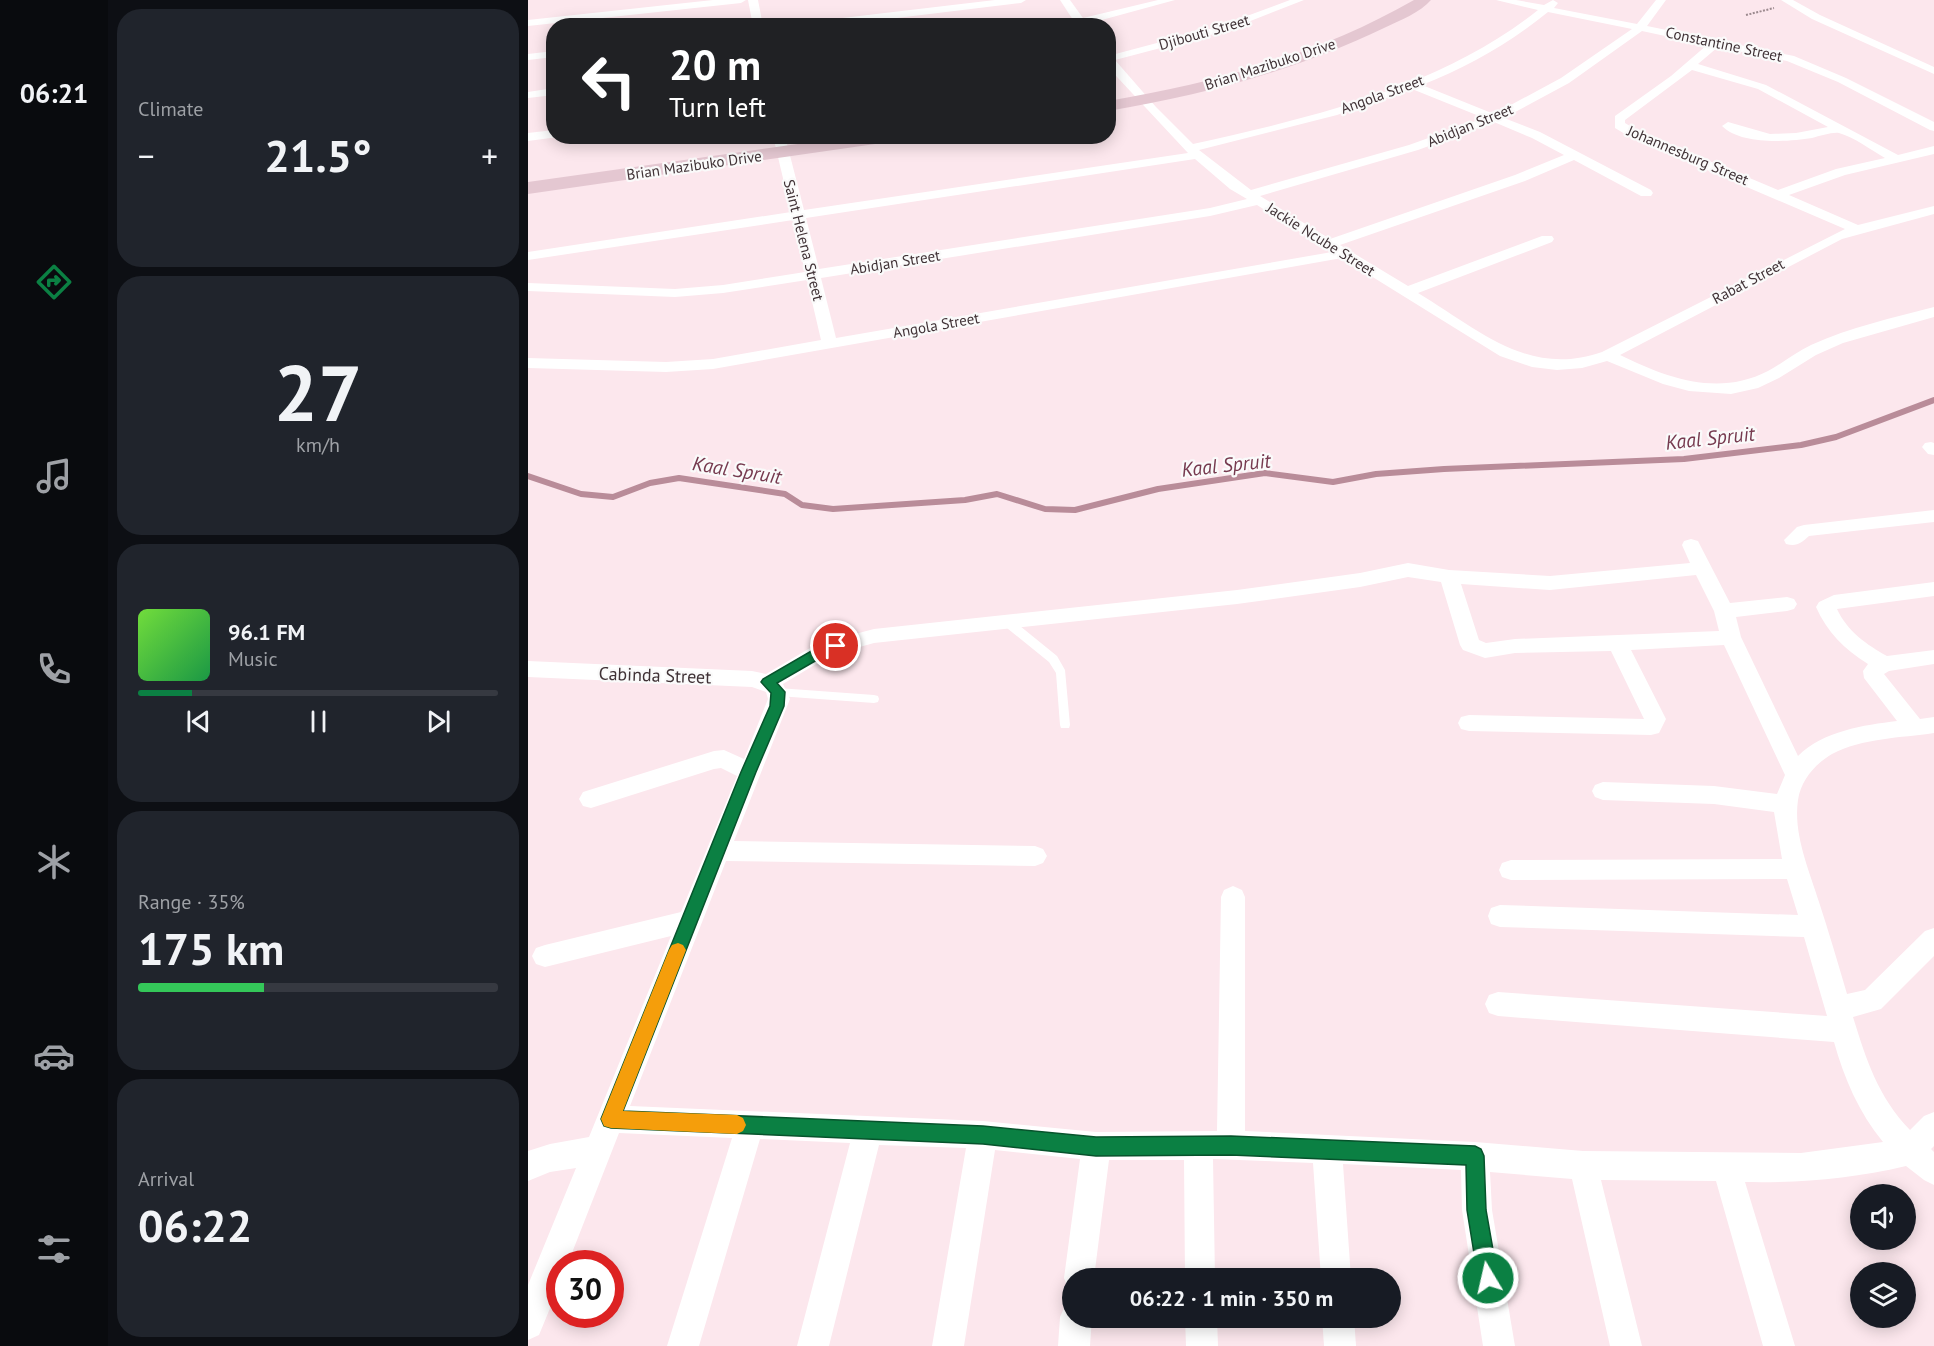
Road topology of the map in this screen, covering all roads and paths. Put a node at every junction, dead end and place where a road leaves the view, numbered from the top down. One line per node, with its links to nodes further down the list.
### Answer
1 (741, 0): 10 (street)
2 (753, 0): 15 (street)
3 (1021, 0): 16 (street)
4 (1065, 0): 17 (street)
5 (1170, 0): 18 (street)
6 (1299, 0): 25 (street, Djibouti Street)
7 (1424, 0): 32 (street, Brian Mazibuko Drive)
8 (1501, 0): 12 (street, Constantine Street)
9 (1661, 0): 21 (street, Abidjan Street)
10 (688, 3): 14 (street)
11 (1791, 3): 13 (path); 28 (street)
12 (1551, 4): 21 (street, Constantine Street); 29 (street, Angola Street)
13 (1746, 15)
14 (568, 18)
15 (756, 18)
16 (868, 18)
17 (1078, 18)
18 (1104, 18)
19 (546, 21): 20 (street)
20 (528, 23)
21 (1642, 28): 22 (street, Constantine Street); 34 (street, Abidjan Street)
22 (1717, 42): 26 (street, Johannesburg Street); 36 (street, Constantine Street)
23 (546, 55): 24 (street)
24 (528, 57)
25 (1116, 57)
26 (1691, 66): 37 (street); 47 (street, Johannesburg Street)
27 (1116, 67): 32 (street, Jackie Ncube Street)
28 (1934, 71)
29 (1411, 84): 34 (street); 42 (street, Angola Street)
30 (546, 93): 31 (street)
31 (528, 95)
32 (1143, 100): 33 (street, Brian Mazibuko Drive); 42 (street, Jackie Ncube Street)
33 (1116, 105)
34 (1492, 118): 43 (street); 48 (street, Abidjan Street)
35 (1728, 126): 37 (street)
36 (1934, 127)
37 (1839, 129): 44 (street)
38 (546, 135): 39 (street)
39 (528, 137)
40 (781, 145): 45 (street, Brian Mazibuko Drive); 50 (street, Saint Helena Street)
41 (1934, 150): 44 (street)
42 (1195, 152): 48 (street, Jackie Ncube Street); 50 (street, Angola Street)
43 (1575, 155): 46 (street); 53 (street)
44 (1896, 159): 47 (street)
45 (528, 188)
46 (1646, 193)
47 (1780, 194): 51 (street)
48 (1254, 198): 53 (street, Jackie Ncube Street); 56 (street, Abidjan Street)
49 (1934, 210): 51 (street, Rabat Street)
50 (797, 215): 55 (street, Angola Street); 56 (street, Saint Helena Street)
51 (1857, 229): 61 (street, Rabat Street)
52 (1548, 240): 58 (street)
53 (1328, 244): 54 (street, Jackie Ncube Street)
54 (1342, 254): 58 (street, Jackie Ncube Street); 60 (street, Angola Street)
55 (528, 256)
56 (813, 275): 57 (street, Abidjan Street); 60 (street, Saint Helena Street)
57 (528, 286)
58 (1406, 292): 63 (street, Jackie Ncube Street)
59 (1934, 312): 61 (street)
60 (830, 344): 62 (street, Angola Street)
61 (1608, 355): 63 (street, Rabat Street)
62 (528, 363)
63 (1568, 366)
64 (1934, 516): 65 (street)
65 (1793, 540)
66 (1691, 545): 67 (street)
67 (1703, 568): 68 (street); 71 (street)
68 (1449, 576): 72 (street); 74 (street)
69 (1934, 589): 76 (street)
70 (1787, 604): 71 (street)
71 (1725, 611): 73 (street)
72 (1006, 621): 78 (street); 81 (lane)
73 (1731, 637): 74 (street); 84 (street)
74 (1617, 642): 80 (street)
75 (1934, 657): 76 (street)
76 (1884, 664): 82 (street)
77 (528, 669): 78 (street, Cabinda Street)
78 (773, 687): 79 (lane); 83 (street)
79 (873, 699)
80 (1469, 723)
81 (1065, 724)
82 (1924, 726): 84 (street)
83 (748, 772): 86 (street); 88 (street)
84 (1796, 775): 87 (street)
85 (1604, 791): 87 (street)
86 (591, 799)
87 (1786, 804): 90 (street)
88 (719, 851): 89 (street); 94 (street)
89 (1035, 856)
90 (1797, 869): 91 (street); 95 (street)
91 (1511, 870)
92 (1233, 897): 105 (street)
93 (1500, 916): 95 (street)
94 (689, 921): 97 (street); 100 (street)
95 (1814, 926): 99 (street)
96 (1934, 939): 99 (street)
97 (545, 956)
98 (1498, 1004): 99 (street)
99 (1841, 1019): 110 (street)
100 (611, 1119): 101 (street); 109 (street)
101 (750, 1125): 103 (street); 123 (street)
102 (1934, 1126): 110 (street)
103 (868, 1130): 104 (street); 124 (street)
104 (983, 1135): 106 (street); 125 (street)
105 (1231, 1145): 107 (street); 108 (street)
106 (1096, 1146): 107 (street); 116 (street)
107 (1197, 1146): 117 (street)
108 (1327, 1149): 111 (street); 118 (street)
109 (598, 1150): 113 (street); 119 (street)
110 (1908, 1151): 114 (street); 115 (street)
111 (1475, 1156): 112 (street); 129 (street)
112 (1583, 1165): 114 (street); 130 (street)
113 (528, 1166)
114 (1726, 1167): 131 (street)
115 (1934, 1170)
116 (1079, 1268)
117 (1200, 1268)
118 (1335, 1268)
119 (528, 1324)
120 (1075, 1328): 126 (street)
121 (1201, 1328): 127 (street)
122 (1339, 1328): 128 (street)
123 (683, 1346)
124 (813, 1346)
125 (948, 1346)
126 (1074, 1346)
127 (1202, 1346)
128 (1340, 1346)
129 (1499, 1346)
130 (1626, 1346)
131 (1779, 1346)

